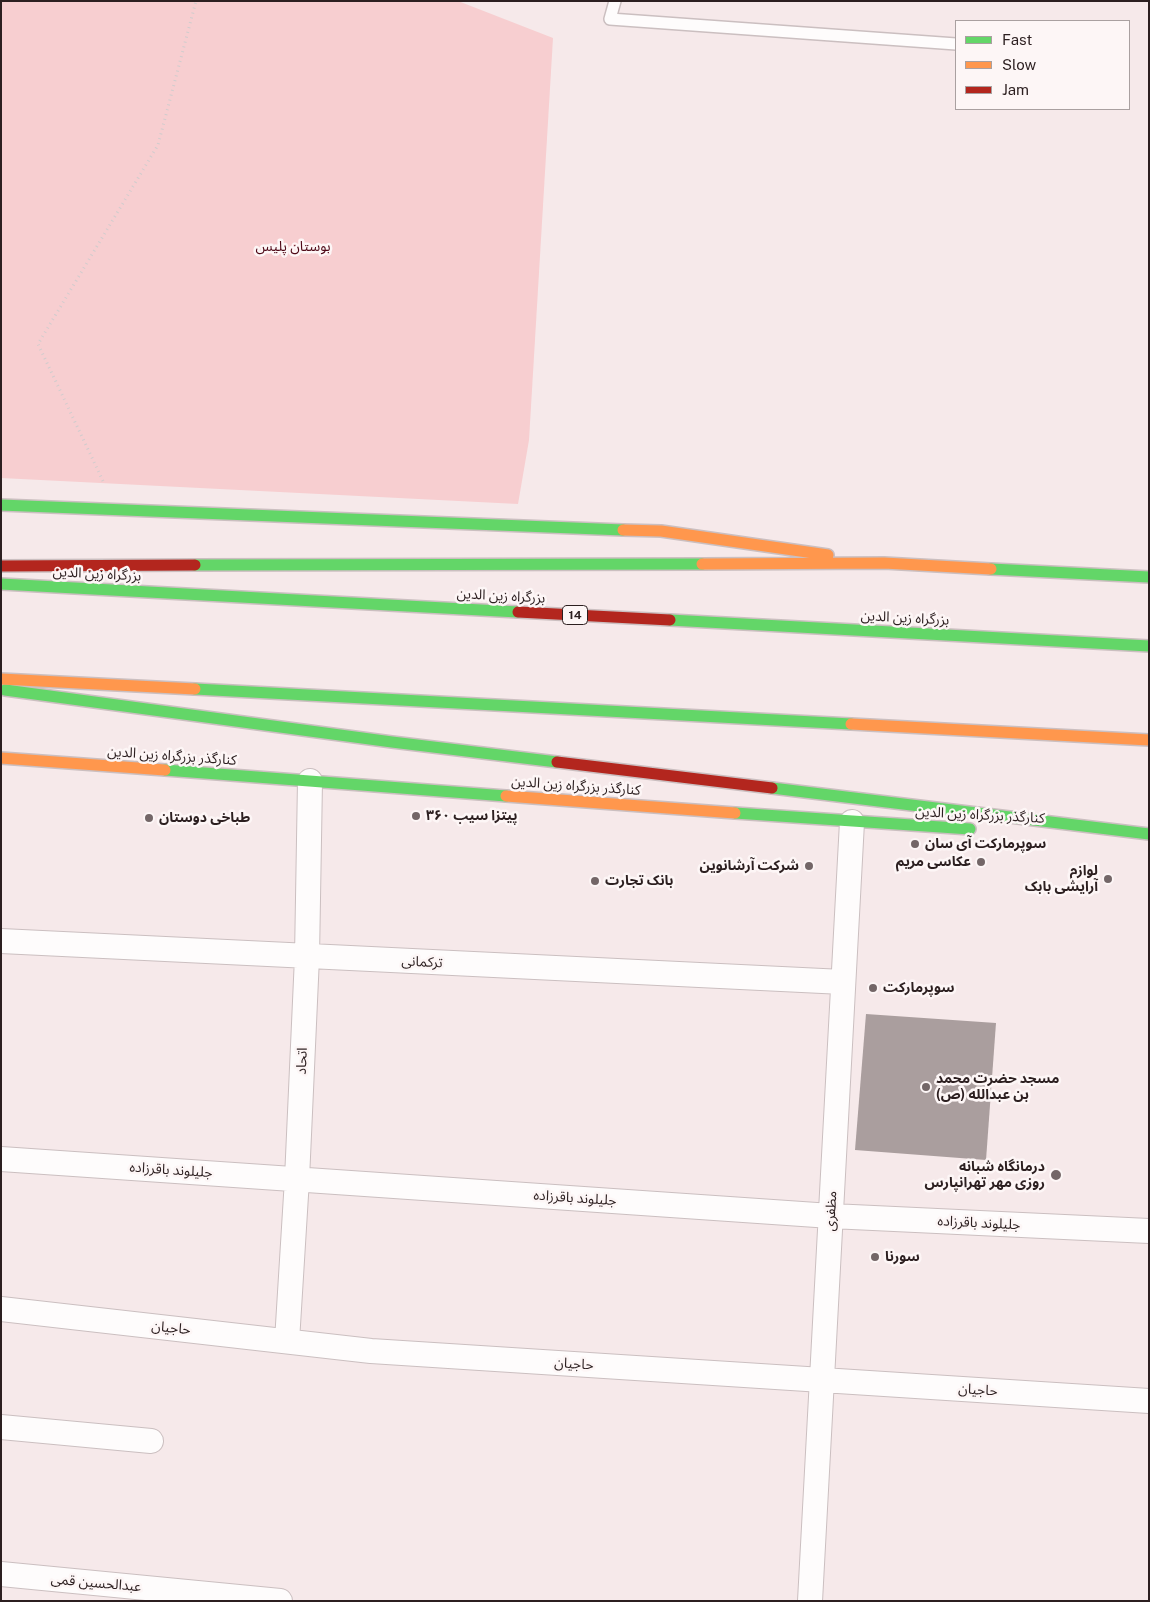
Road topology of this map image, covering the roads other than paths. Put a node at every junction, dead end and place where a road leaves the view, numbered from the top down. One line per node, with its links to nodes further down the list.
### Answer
1 (616, 1): 2 (lane)
2 (955, 44)
3 (1, 505): 4 (main road)
4 (884, 563): 5 (main road); 6 (main road)
5 (1, 566)
6 (1149, 577)
7 (1, 584): 8 (main road, بزرگراه زین الدین / 14)
8 (1149, 646)
9 (1, 679): 11 (main road)
10 (1, 690): 17 (main road)
11 (1149, 740)
12 (1, 758): 13 (main road, کنارگذر بزرگراه زین الدین)
13 (310, 781): 14 (main road, کنارگذر بزرگراه زین الدین); 20 (street, اتحاد)
14 (852, 822): 15 (main road, کنارگذر بزرگراه زین الدین); 21 (street, مظفری)
15 (980, 830)
16 (1060, 834): 18 (main road, کنارگذر بزرگراه زین الدین)
17 (1149, 834)
18 (1149, 840)
19 (1, 941): 20 (street, ترکمانی)
20 (307, 957): 21 (street, ترکمانی); 23 (street, اتحاد)
21 (843, 982): 24 (street, مظفری)
22 (1, 1159): 23 (street, جلیلوند باقرزاده)
23 (297, 1179): 24 (street, جلیلوند باقرزاده); 27 (street, اتحاد)
24 (831, 1216): 25 (street, جلیلوند باقرزاده); 28 (street, مظفری)
25 (1149, 1231)
26 (1, 1309): 27 (street, حاجیان)
27 (287, 1341): 28 (street, حاجیان)
28 (822, 1380): 29 (street, حاجیان); 34 (street, مظفری)
29 (1149, 1401)
30 (1, 1426): 31 (street)
31 (151, 1441)
32 (1, 1574): 33 (street, عبدالحسین قمی)
33 (280, 1601)
34 (810, 1601)

